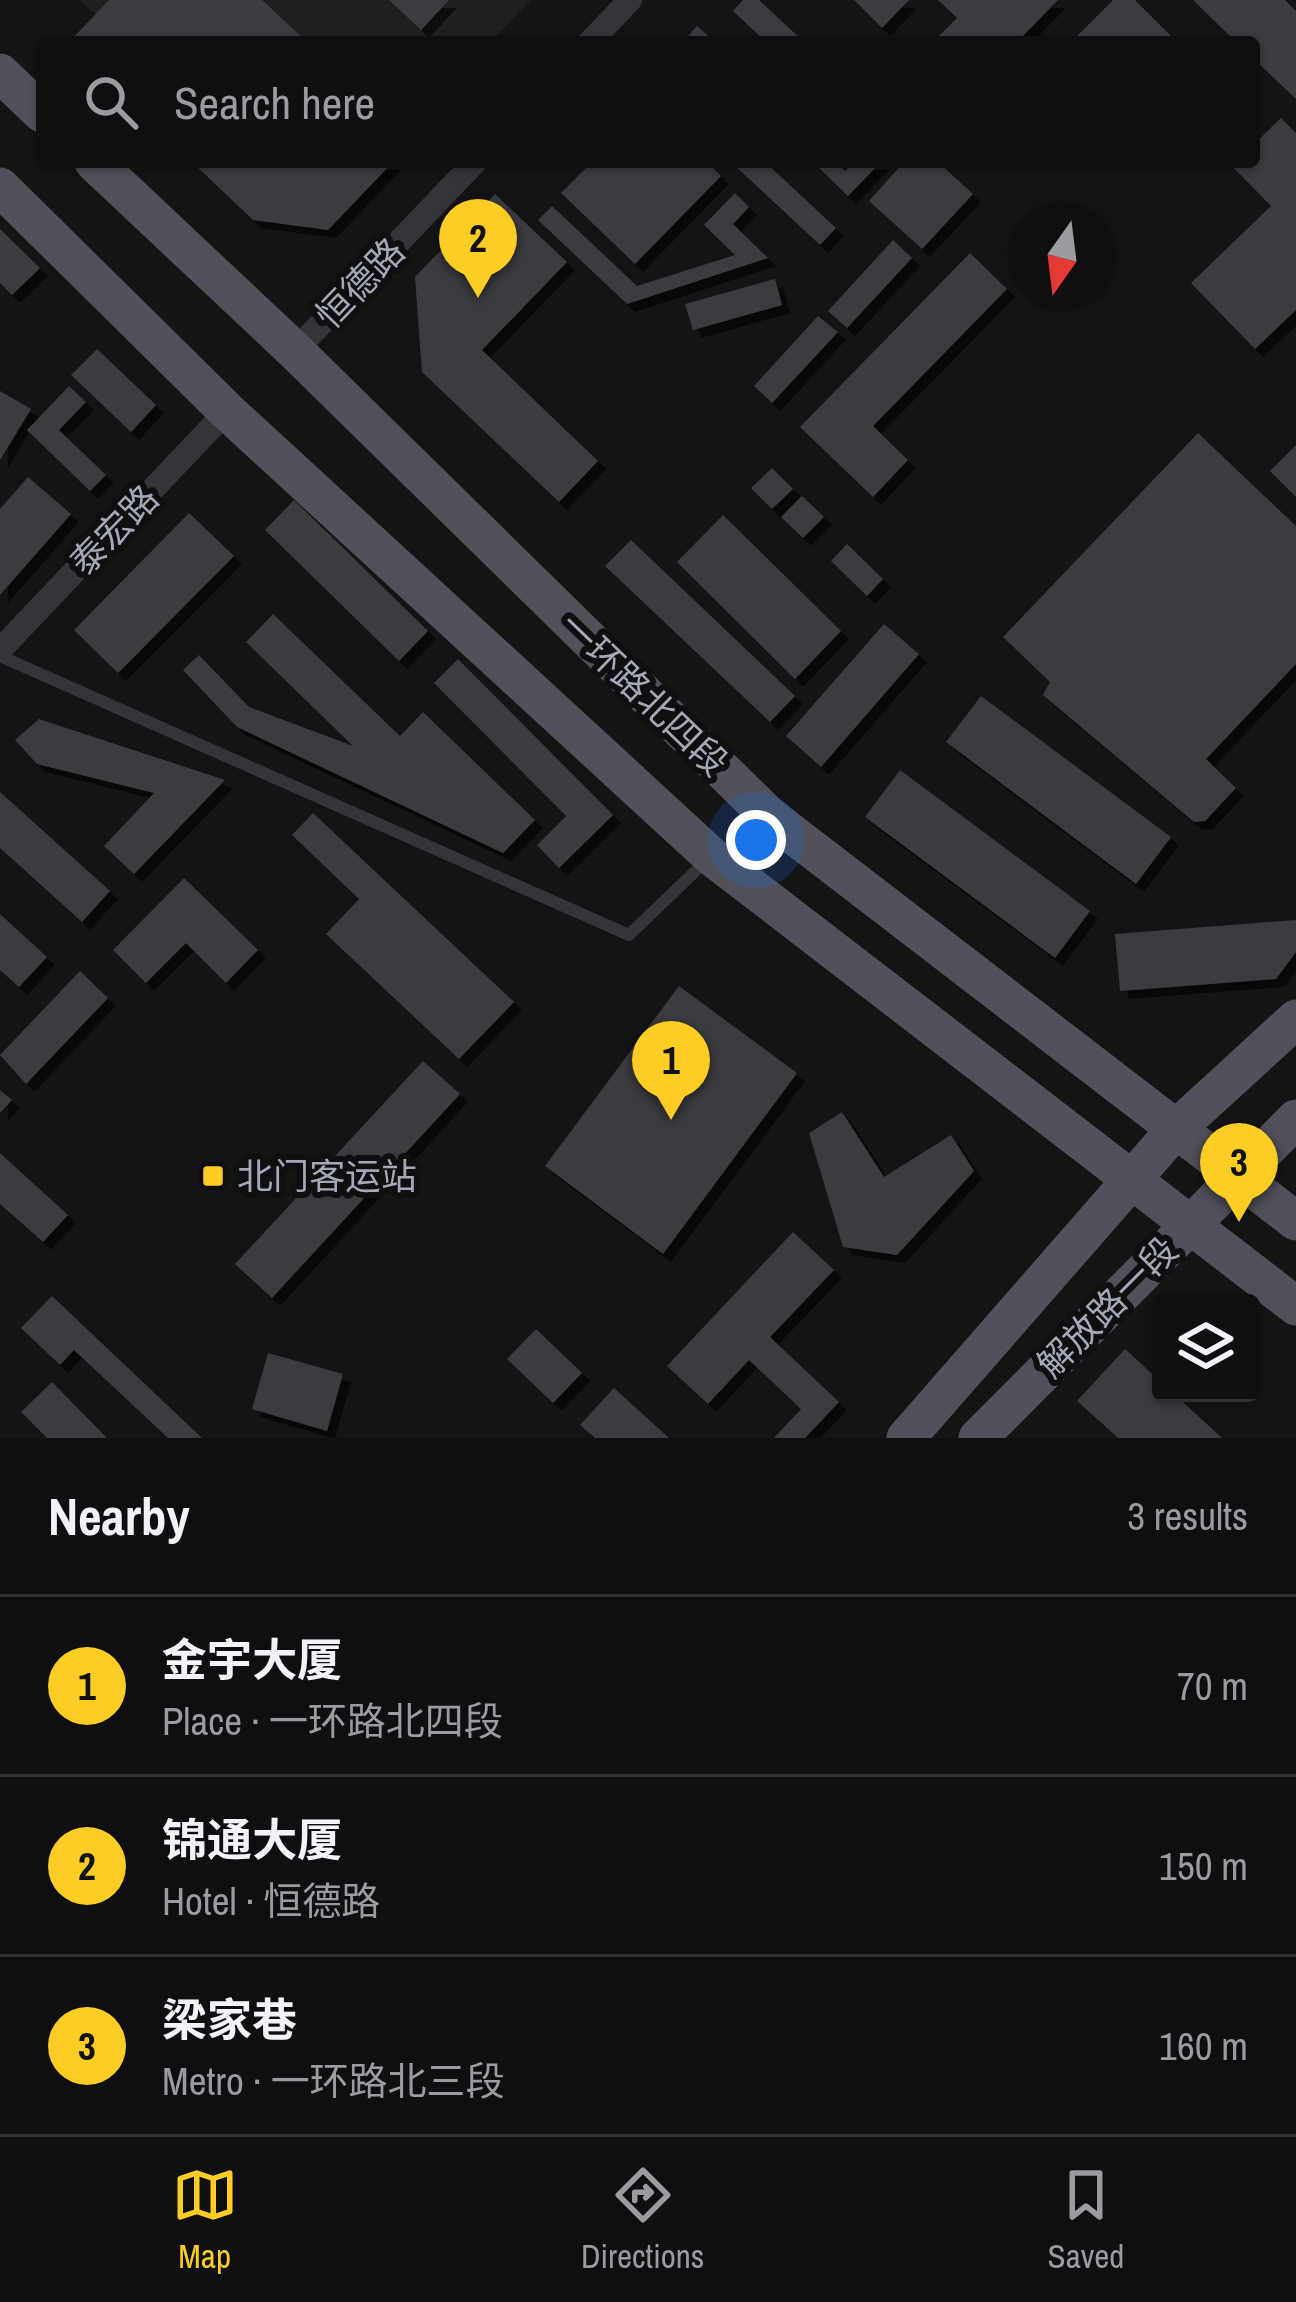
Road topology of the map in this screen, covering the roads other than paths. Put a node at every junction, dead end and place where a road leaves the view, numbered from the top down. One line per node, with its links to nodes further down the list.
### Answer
1 (630, 0): 2 (street)
2 (596, 36)
3 (0, 73): 4 (main road)
4 (36, 107)
5 (100, 168): 8 (main road, 一环路北四段)
6 (469, 168): 8 (street, 恒德路)
7 (0, 187): 9 (main road, 一环路北四段)
8 (295, 351): 14 (main road, 一环路北四段)
9 (227, 411): 10 (street, 泰宏路); 11 (main road, 一环路北四段)
10 (0, 653): 11 (lane)
11 (711, 856): 16 (main road, 一环路北四段)
12 (1296, 1019): 14 (main road, 解放路一段)
13 (1296, 1119): 15 (main road, 解放路一段)
14 (1176, 1129): 15 (main road, 一环路北四段); 16 (main road, 解放路一段)
15 (1236, 1176): 17 (main road, 一环路北四段); 18 (main road, 解放路一段)
16 (1132, 1178): 18 (main road, 一环路北四段); 20 (main road, 解放路一段)
17 (1296, 1221)
18 (1191, 1222): 19 (main road, 一环路北四段); 21 (main road, 解放路一段)
19 (1296, 1306)
20 (906, 1438)
21 (978, 1438)

